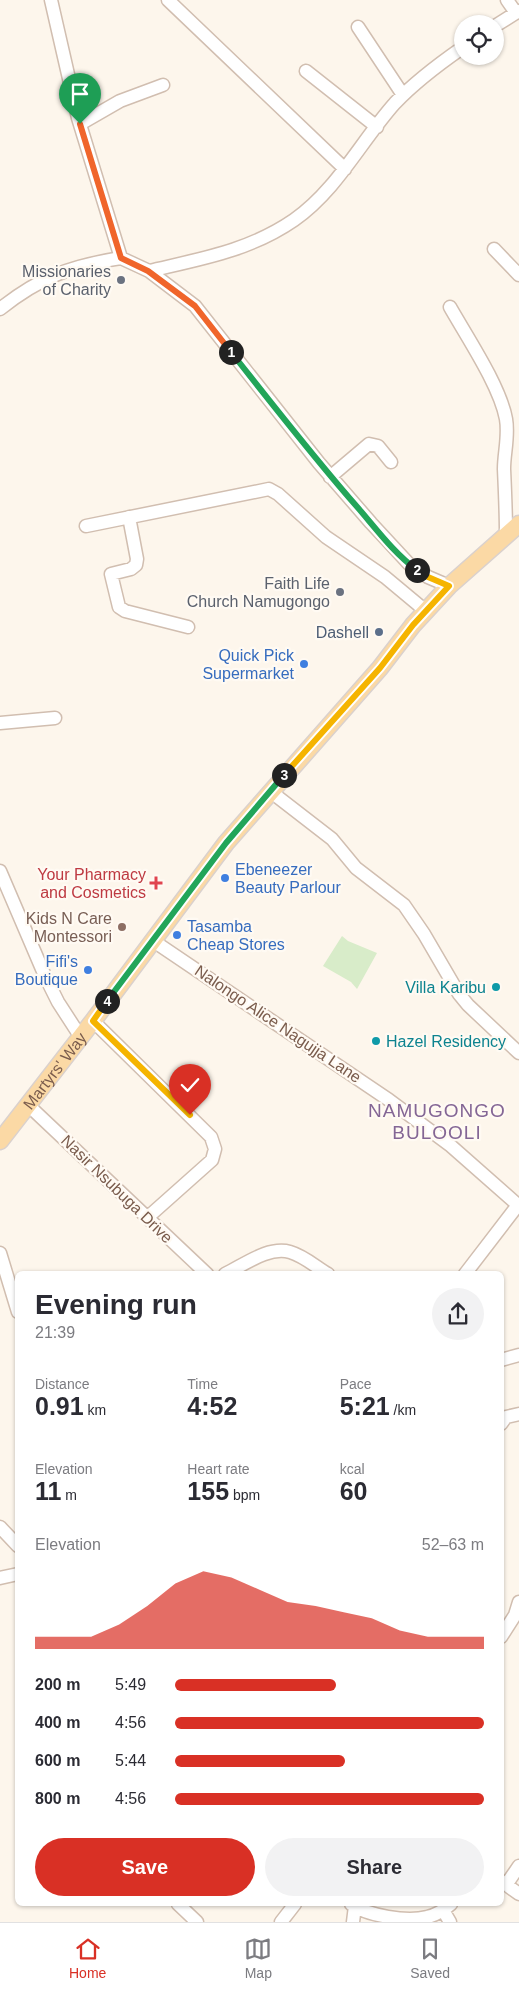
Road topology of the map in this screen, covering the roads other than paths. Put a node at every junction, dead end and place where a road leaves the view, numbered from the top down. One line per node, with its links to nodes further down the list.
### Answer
1 (51, 0): 11 (street)
2 (168, 0): 13 (street)
3 (507, 0): 4 (street)
4 (517, 12): 5 (street)
5 (504, 20)
6 (358, 28): 10 (street)
7 (454, 53): 10 (street)
8 (306, 71): 12 (street)
9 (163, 85): 11 (street)
10 (404, 95): 12 (street)
11 (80, 124): 15 (street)
12 (377, 127): 13 (street)
13 (345, 169): 16 (street)
14 (494, 249): 17 (street)
15 (121, 258): 16 (street); 19 (street)
16 (148, 271): 21 (street)
17 (519, 275)
18 (450, 306): 24 (street)
19 (0, 309)
20 (391, 462): 21 (street)
21 (330, 477): 25 (street)
22 (129, 517): 23 (street); 26 (street); 27 (street)
23 (86, 526)
24 (513, 529): 25 (main road, Martyrs' Way)
25 (449, 586): 26 (main road, Martyrs' Way)
26 (427, 612): 30 (main road, Martyrs' Way)
27 (188, 627)
28 (55, 718): 29 (street)
29 (0, 723)
30 (270, 791): 32 (main road, Martyrs' Way); 35 (street)
31 (0, 871): 34 (street)
32 (152, 940): 33 (main road, Martyrs' Way); 43 (street, Nalongo Alice Nagujja Lane)
33 (93, 1021): 34 (main road, Martyrs' Way); 38 (street)
34 (80, 1036): 36 (main road, Martyrs' Way)
35 (519, 1053)
36 (27, 1104): 37 (main road, Martyrs' Way); 38 (street, Nasir Nsubuga Drive)
37 (0, 1140)
38 (148, 1217): 40 (street, Nasir Nsubuga Drive)
39 (0, 1253): 44 (street)
40 (203, 1271)
41 (231, 1271): 42 (street)
42 (323, 1271)
43 (467, 1271)
44 (15, 1302)
45 (519, 1355): 46 (street)
46 (504, 1359)
47 (519, 1414): 48 (street)
48 (504, 1420)
49 (0, 1527): 50 (street)
50 (15, 1541)
51 (15, 1575): 52 (street)
52 (0, 1578)
53 (519, 1602): 54 (street)
54 (504, 1632)
55 (519, 1866): 56 (street)
56 (504, 1883): 57 (street)
57 (519, 1894)
58 (180, 1906): 63 (street)
59 (293, 1906): 64 (street)
60 (353, 1906): 65 (street)
61 (356, 1906): 62 (street)
62 (447, 1907): 66 (street)
63 (197, 1922)
64 (281, 1922)
65 (353, 1922)
66 (450, 1922)

